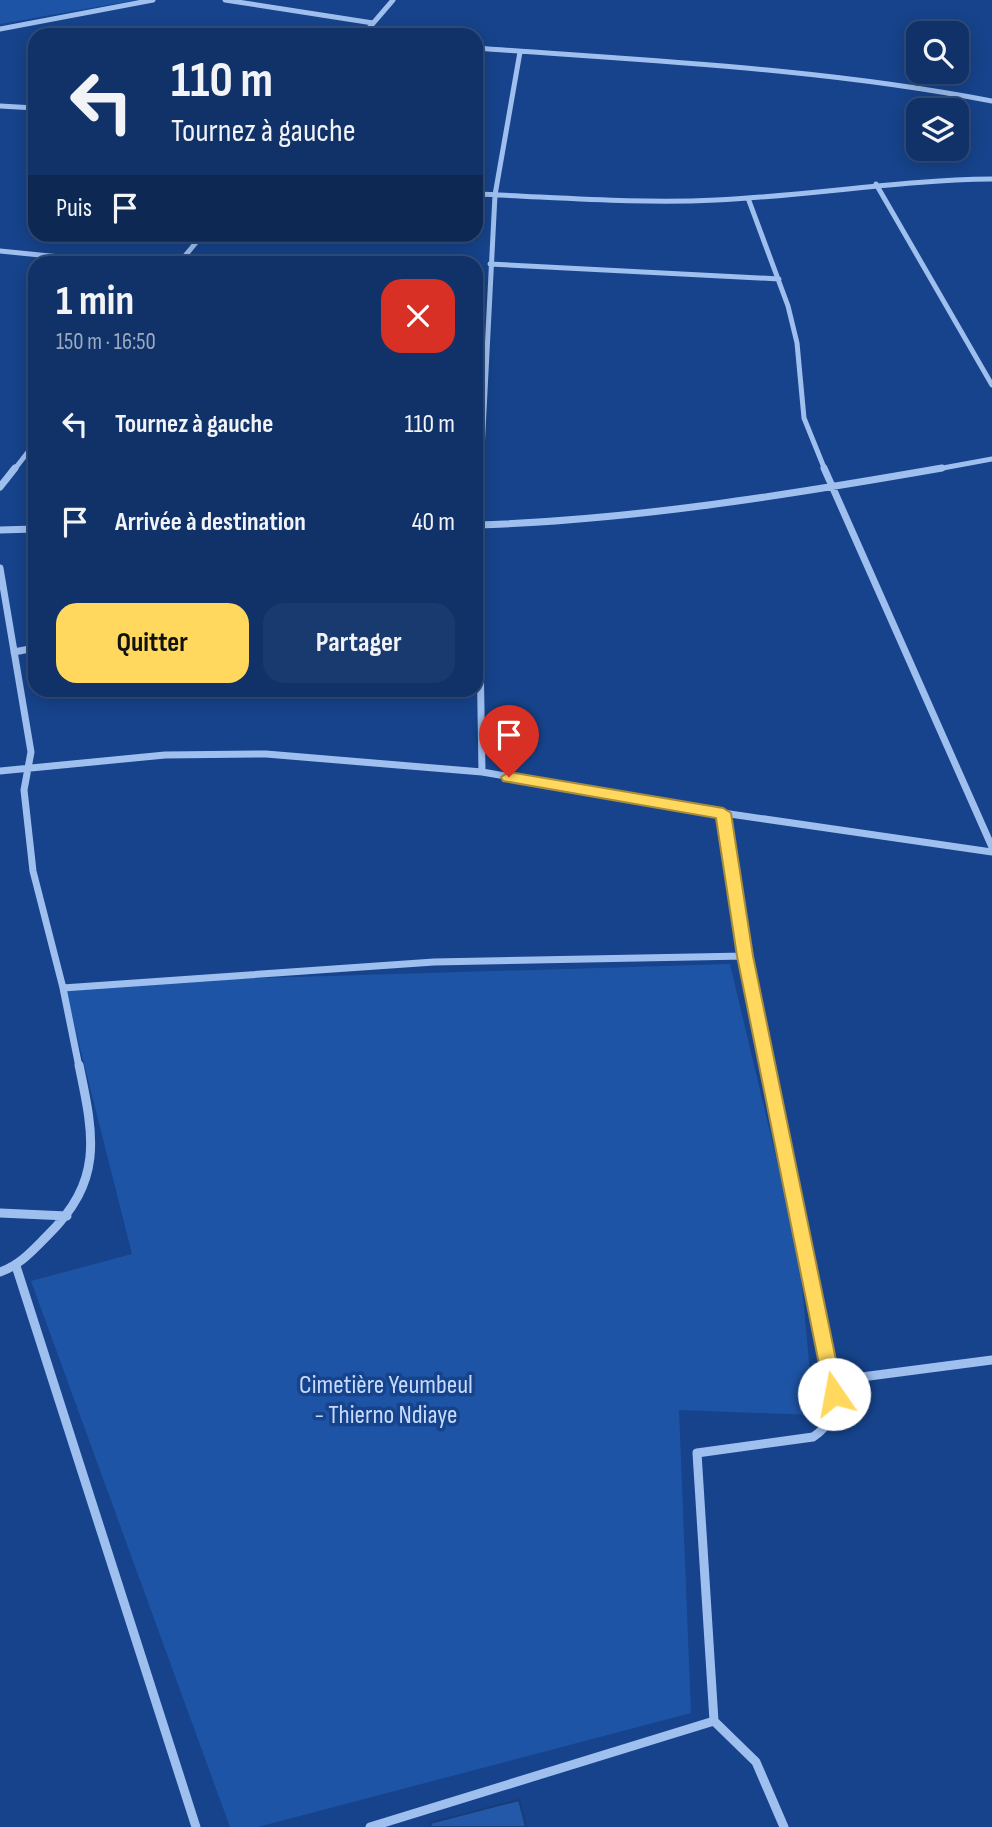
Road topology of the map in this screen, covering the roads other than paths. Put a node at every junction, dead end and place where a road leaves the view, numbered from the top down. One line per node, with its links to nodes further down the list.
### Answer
1 (153, 0): 6 (street)
2 (225, 0): 4 (street)
3 (393, 0): 4 (street)
4 (373, 23): 5 (street)
5 (369, 28)
6 (0, 29)
7 (483, 49): 8 (street)
8 (520, 52): 9 (street); 15 (street)
9 (992, 101)
10 (0, 106): 11 (street)
11 (28, 108)
12 (992, 179): 13 (street)
13 (876, 184): 16 (street); 23 (street)
14 (483, 194): 15 (street)
15 (495, 195): 16 (street); 21 (street)
16 (748, 198): 22 (street)
17 (196, 242): 20 (street)
18 (0, 251): 19 (street)
19 (50, 256)
20 (185, 256)
21 (490, 264): 22 (street); 24 (street)
22 (779, 279): 28 (street)
23 (992, 385)
24 (483, 405)
25 (28, 452): 27 (street)
26 (992, 459): 28 (street)
27 (0, 487)
28 (834, 487): 29 (street); 40 (street)
29 (483, 525)
30 (28, 529): 31 (street)
31 (0, 530)
32 (0, 568): 34 (street)
33 (28, 649): 34 (street)
34 (13, 652): 36 (street)
35 (480, 697): 38 (street)
36 (27, 769): 37 (street); 38 (street); 43 (street)
37 (0, 771)
38 (482, 772): 39 (street)
39 (723, 813): 41 (street); 42 (street)
40 (992, 846)
41 (992, 852)
42 (745, 956): 43 (street); 49 (street)
43 (63, 988): 45 (street)
44 (0, 1213): 45 (street)
45 (67, 1216): 46 (street)
46 (16, 1266): 47 (street); 51 (street)
47 (0, 1272)
48 (992, 1360): 49 (street)
49 (831, 1381): 50 (street)
50 (714, 1721): 52 (street); 53 (street)
51 (196, 1827)
52 (370, 1827)
53 (784, 1827)

